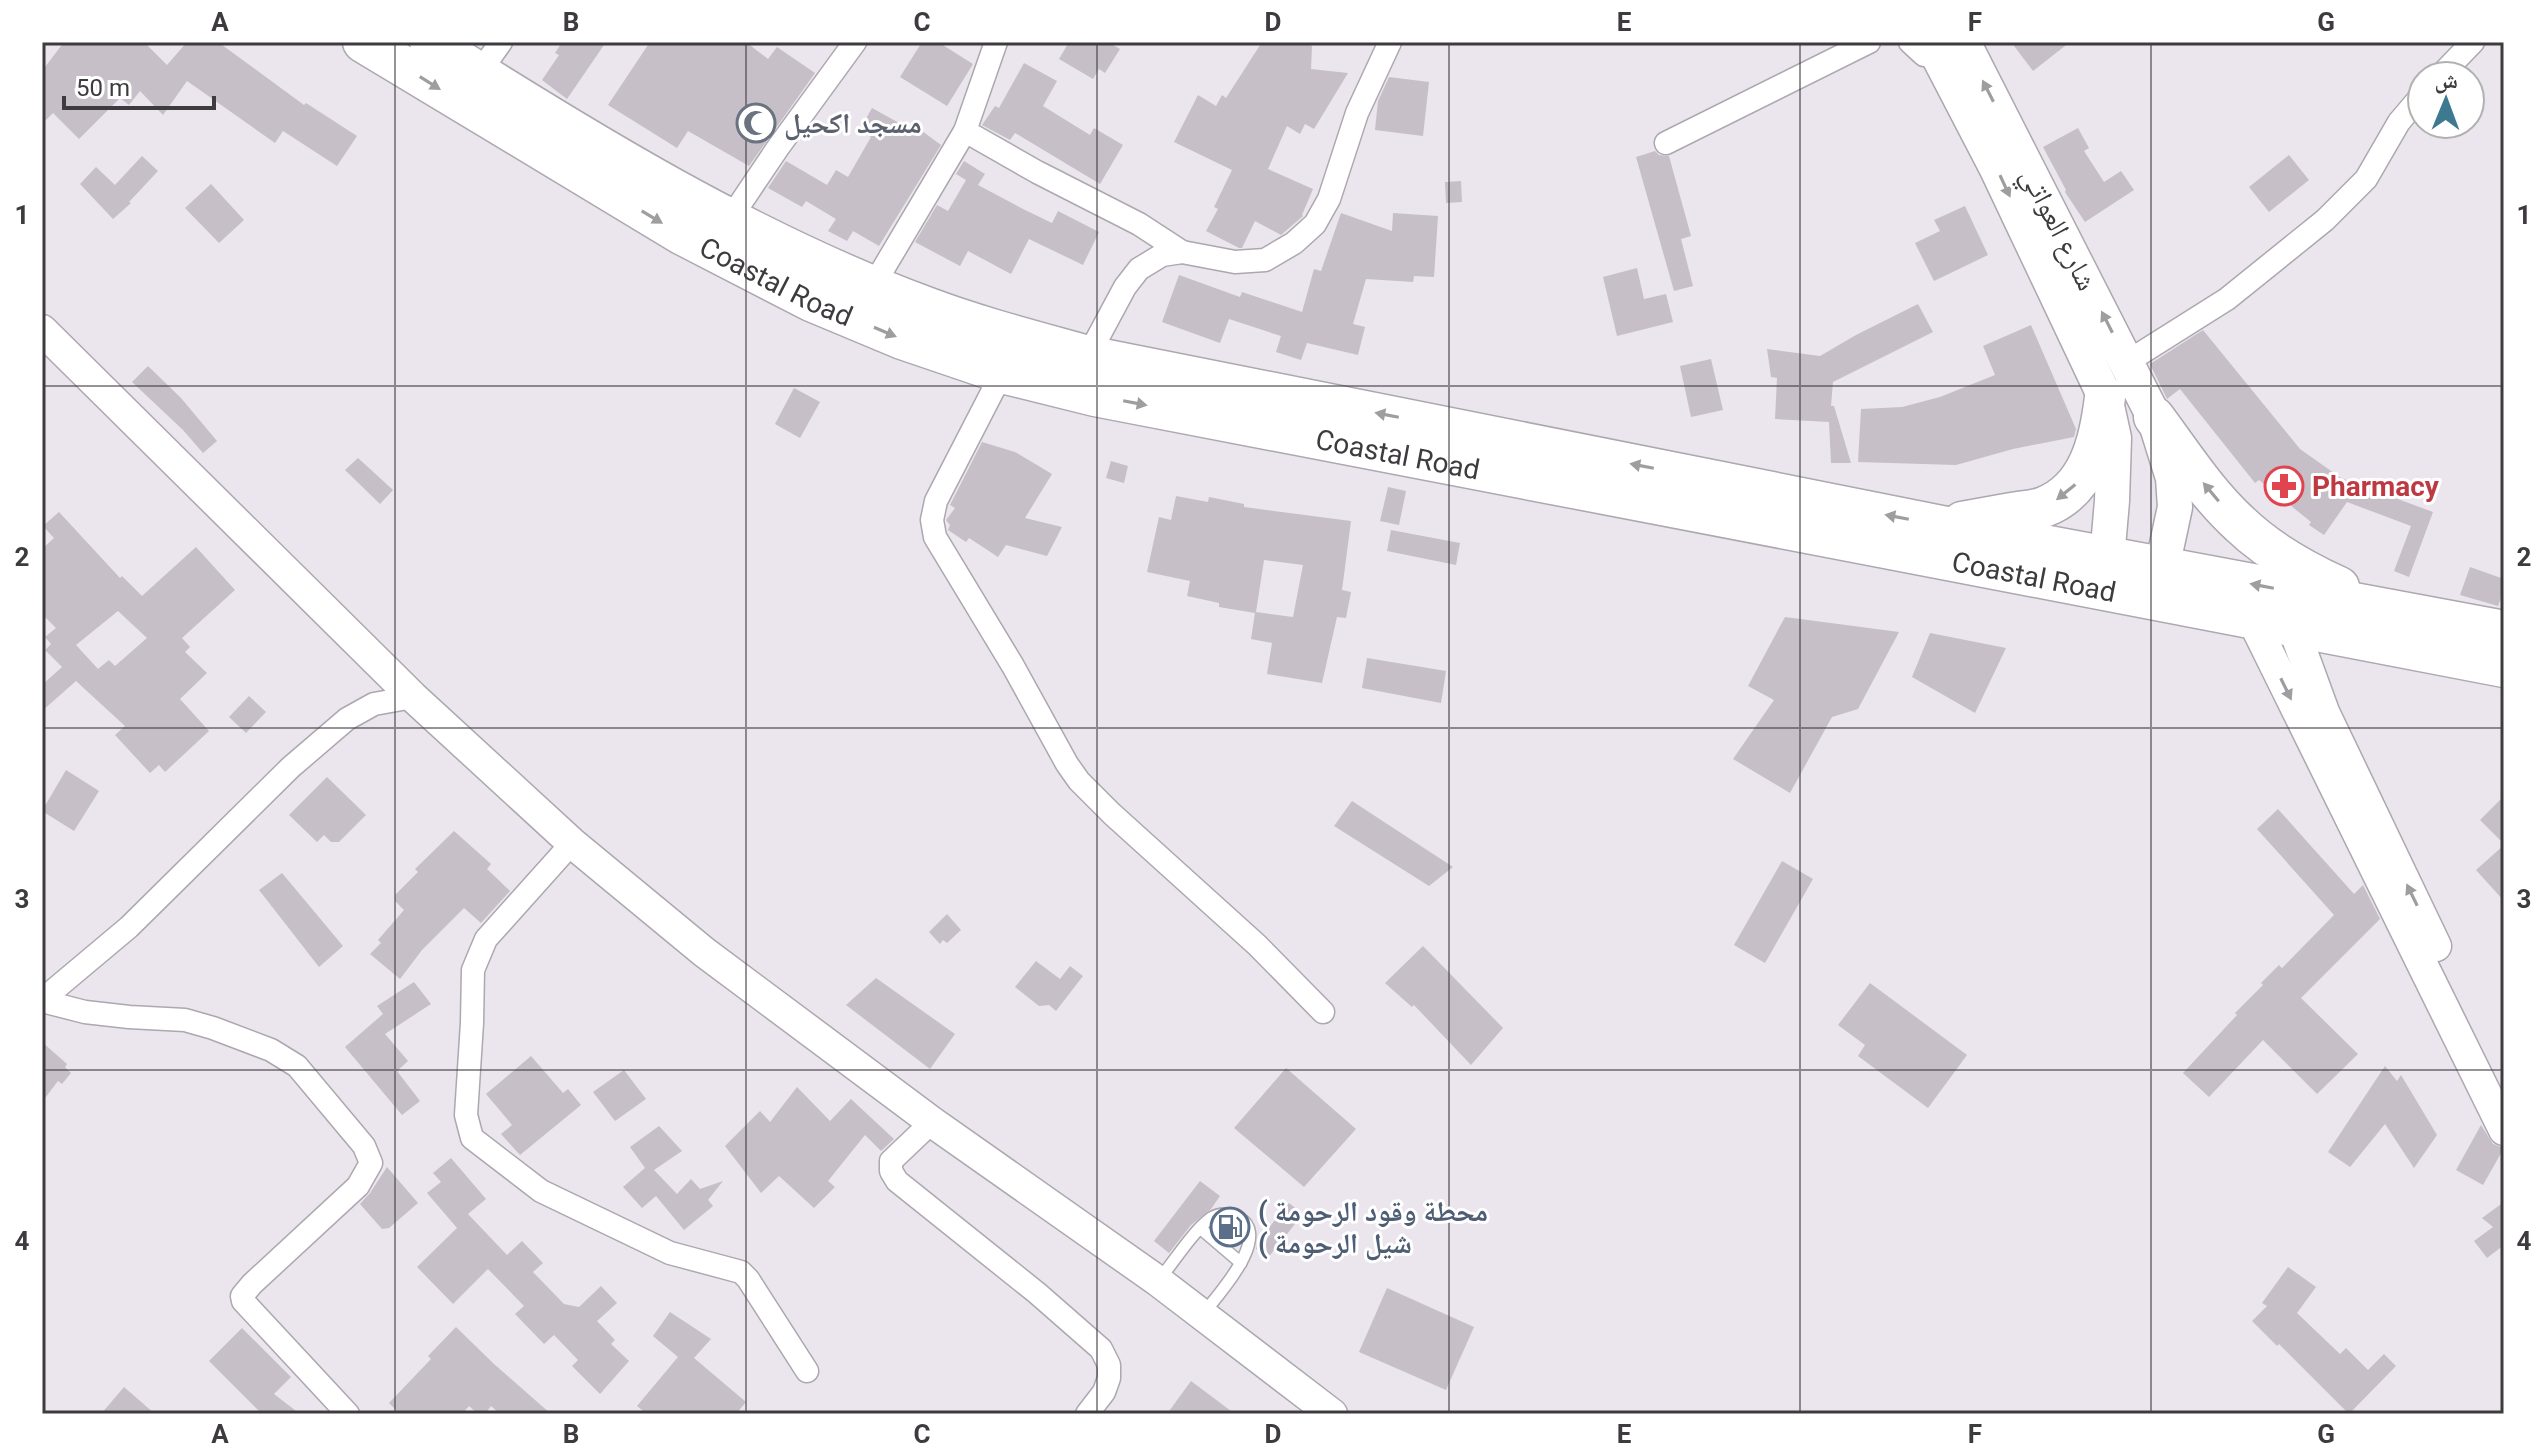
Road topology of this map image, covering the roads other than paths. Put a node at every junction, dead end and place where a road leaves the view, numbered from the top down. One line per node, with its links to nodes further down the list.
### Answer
1 (363, 42): 20 (highway, Coastal Road, one-way to 20)
2 (430, 42): 9 (highway, Coastal Road)
3 (855, 42): 14 (street)
4 (1390, 42): 15 (street)
5 (1869, 42): 13 (street)
6 (2473, 42): 10 (street)
7 (995, 43): 12 (street)
8 (1936, 46): 19 (main road, شارع العواتي, one-way to 8); 21 (main road, one-way to 21)
9 (490, 58): 14 (highway, Coastal Road)
10 (2456, 60)
11 (2406, 114): 19 (street)
12 (965, 131): 15 (street); 16 (street)
13 (1666, 143)
14 (730, 219): 16 (highway, Coastal Road)
15 (1182, 252): 18 (street)
16 (873, 286): 18 (highway, Coastal Road)
17 (42, 330): 31 (street)
18 (1088, 356): 23 (highway, Coastal Road, one-way to 18)
19 (2127, 362): 22 (main road, شارع العواتي)
20 (1002, 373): 24 (highway, Coastal Road, one-way to 24); 34 (street)
21 (2105, 397): 23 (highway, one-way to 23); 24 (main road)
22 (2154, 417): 25 (main road, شارع العواتي); 26 (highway, one-way to 22)
23 (1942, 526): 24 (highway, Coastal Road)
24 (2106, 573): 25 (highway, Coastal Road)
25 (2159, 583): 26 (highway, Coastal Road, one-way to 25); 27 (highway, Coastal Road)
26 (2390, 610): 29 (highway, Coastal Road)
27 (2252, 619): 28 (highway, Coastal Road); 37 (street, one-way to 37)
28 (2293, 627): 30 (highway, Coastal Road); 35 (street, one-way to 28)
29 (2504, 631)
30 (2504, 667)
31 (413, 697): 32 (street); 33 (street)
32 (572, 843): 36 (street); 42 (street)
33 (42, 1001): 43 (street)
34 (1323, 1012)
35 (2504, 1093)
36 (932, 1122): 40 (street); 44 (street)
37 (2504, 1130)
38 (1200, 1228): 39 (lane); 39 (lane); 40 (lane)
39 (1241, 1263): 41 (lane)
40 (1158, 1281): 41 (street)
41 (1202, 1316): 45 (street)
42 (807, 1371)
43 (348, 1414)
44 (1087, 1414)
45 (1332, 1414)

